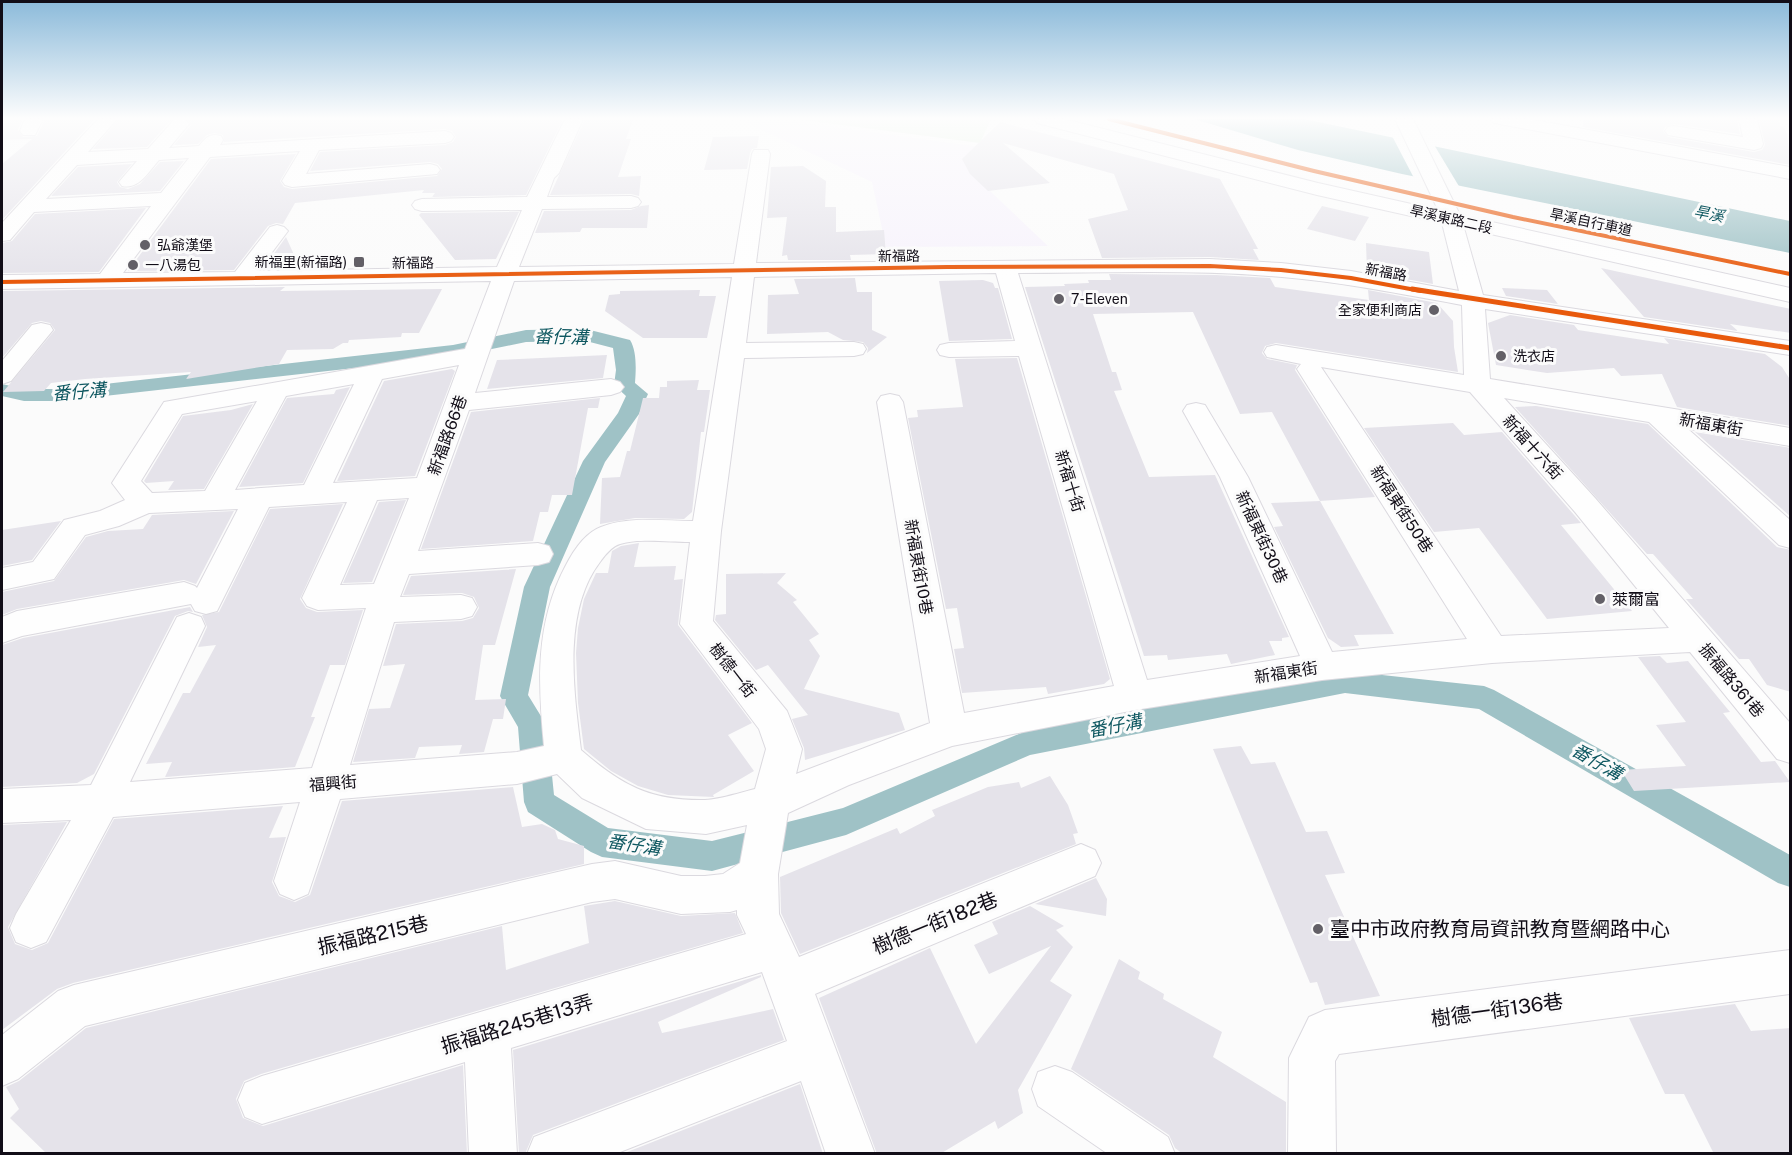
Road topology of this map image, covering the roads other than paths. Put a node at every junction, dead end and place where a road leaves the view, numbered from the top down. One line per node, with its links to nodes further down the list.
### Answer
1 (61, 173): 15 (street)
2 (137, 173): 10 (street)
3 (189, 173): 11 (street)
4 (297, 173): 5 (street)
5 (429, 173)
6 (548, 173): 13 (street, 新福路66巷)
7 (758, 173): 20 (street, 樹德一街)
8 (1254, 173): 16 (street, 旱溪東路二段)
9 (1430, 173): 16 (street)
10 (129, 182)
11 (169, 199): 15 (street); 23 (street)
12 (631, 202): 13 (street)
13 (535, 203): 14 (street); 21 (street, 新福路66巷)
14 (422, 205)
15 (29, 206): 18 (street)
16 (1449, 214): 25 (street, 旱溪東路二段); 26 (street)
17 (277, 231): 22 (street)
18 (2, 235)
19 (1005, 267): 20 (street, 新福路); 26 (street, 新福路); 28 (street, 新福十街)
20 (744, 272): 21 (street, 新福路); 31 (street, 樹德一街)
21 (505, 274): 22 (street, 新福路); 34 (street, 新福路66巷)
22 (242, 278): 23 (street, 新福路)
23 (108, 280): 24 (street, 新福路)
24 (2, 282)
25 (1791, 295)
26 (1473, 300): 33 (street, 新福路); 38 (street)
27 (41, 330): 37 (street)
28 (1029, 348): 30 (street); 63 (street, 新福十街)
29 (854, 349): 31 (street)
30 (949, 350)
31 (733, 351): 52 (street, 樹德一街)
32 (1276, 352): 38 (street, 新福東街)
33 (1786, 353)
34 (476, 355): 36 (street); 42 (street, 新福路66巷)
35 (1310, 369): 61 (street, 新福東街50巷)
36 (372, 373): 40 (street); 48 (street)
37 (2, 376)
38 (1477, 384): 44 (street, 新福東街); 60 (street, 新福十六街)
39 (611, 387): 42 (street)
40 (276, 390): 50 (street); 51 (street)
41 (890, 402): 64 (street, 新福東街10巷)
42 (459, 403): 46 (street, 新福路66巷)
43 (1196, 411): 62 (street, 新福東街30巷)
44 (1656, 414): 45 (street, 新福東街); 53 (street)
45 (1791, 437)
46 (428, 487): 47 (street); 55 (street, 新福路66巷)
47 (367, 491): 48 (street); 55 (street, 新福路66巷)
48 (314, 494): 49 (street)
49 (259, 497): 50 (street); 57 (street)
50 (213, 501): 51 (street)
51 (145, 503): 56 (street)
52 (706, 531): 66 (street); 69 (street, 樹德一街)
53 (1791, 537)
54 (538, 554): 55 (street)
55 (397, 564)
56 (2, 579)
57 (193, 607): 59 (street); 68 (street)
58 (461, 607): 67 (street)
59 (2, 630)
60 (1698, 639): 61 (street, 新福東街); 65 (street, 振福路361巷)
61 (1492, 650): 62 (street, 新福東街)
62 (1322, 666): 63 (street, 新福東街)
63 (1135, 696): 64 (street, 新福東街)
64 (949, 731): 69 (street, 新福東街)
65 (1791, 748)
66 (563, 757): 67 (street, 福興街); 69 (street)
67 (325, 783): 68 (street, 福興街); 73 (street)
68 (102, 801): 70 (street, 福興街); 74 (street)
69 (770, 804): 72 (street, 樹德一街)
70 (2, 806)
71 (1081, 863): 75 (street, 樹德一街182巷)
72 (758, 872): 75 (street); 79 (street, 振福路215巷)
73 (294, 881)
74 (31, 928)
75 (780, 965): 77 (street, 振福路245巷13弄); 78 (street)
76 (1791, 972): 86 (street, 樹德一街136巷)
77 (487, 1033): 81 (street, 振福路245巷13弄); 82 (street)
78 (815, 1053): 83 (street); 84 (street)
79 (2, 1063)
80 (1055, 1089): 85 (street)
81 (262, 1100)
82 (493, 1154)
83 (551, 1154)
84 (851, 1154)
85 (1151, 1154)
86 (1312, 1154)

